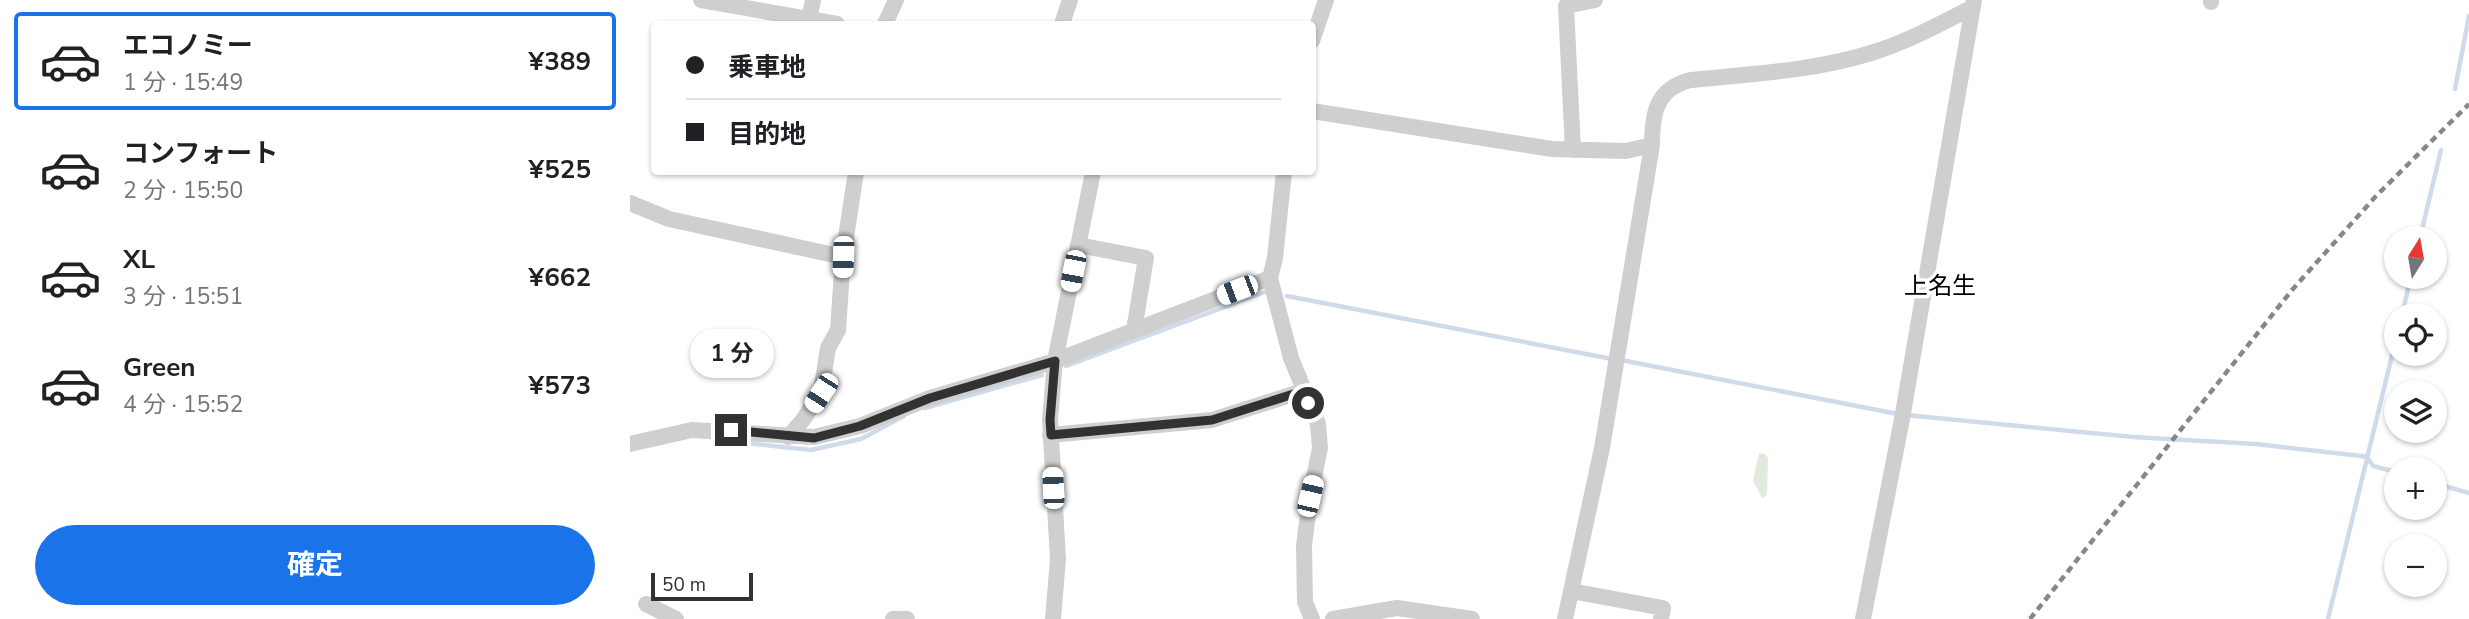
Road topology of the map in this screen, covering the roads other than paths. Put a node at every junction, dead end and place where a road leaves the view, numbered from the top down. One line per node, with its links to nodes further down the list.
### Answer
1 (701, 0): 8 (street)
2 (813, 0): 8 (street)
3 (894, 0): 10 (street)
4 (1070, 0): 11 (street)
5 (1326, 0): 12 (street)
6 (1595, 0): 15 (street)
7 (1974, 3): 14 (street); 40 (street)
8 (809, 20): 9 (street)
9 (816, 21)
10 (886, 21)
11 (1063, 21)
12 (1316, 29)
13 (1316, 112): 15 (street)
14 (1652, 145): 15 (street); 29 (street)
15 (1573, 150)
16 (856, 175): 21 (street)
17 (1092, 175): 20 (street)
18 (1284, 175): 22 (street)
19 (630, 203): 21 (street)
20 (1078, 245): 23 (street); 24 (street)
21 (843, 257): 27 (street)
22 (1270, 278): 23 (street); 25 (street)
23 (1134, 330): 24 (street)
24 (1055, 361): 26 (street); 27 (street)
25 (1303, 391): 26 (street); 35 (street)
26 (1051, 435): 34 (street)
27 (788, 437): 28 (street)
28 (630, 444)
29 (1571, 591): 38 (street); 39 (street)
30 (646, 604): 31 (street)
31 (676, 619)
32 (893, 619): 33 (street)
33 (907, 619)
34 (1053, 619)
35 (1312, 619)
36 (1333, 619): 37 (street)
37 (1472, 619)
38 (1565, 619)
39 (1661, 619)
40 (1863, 619)

